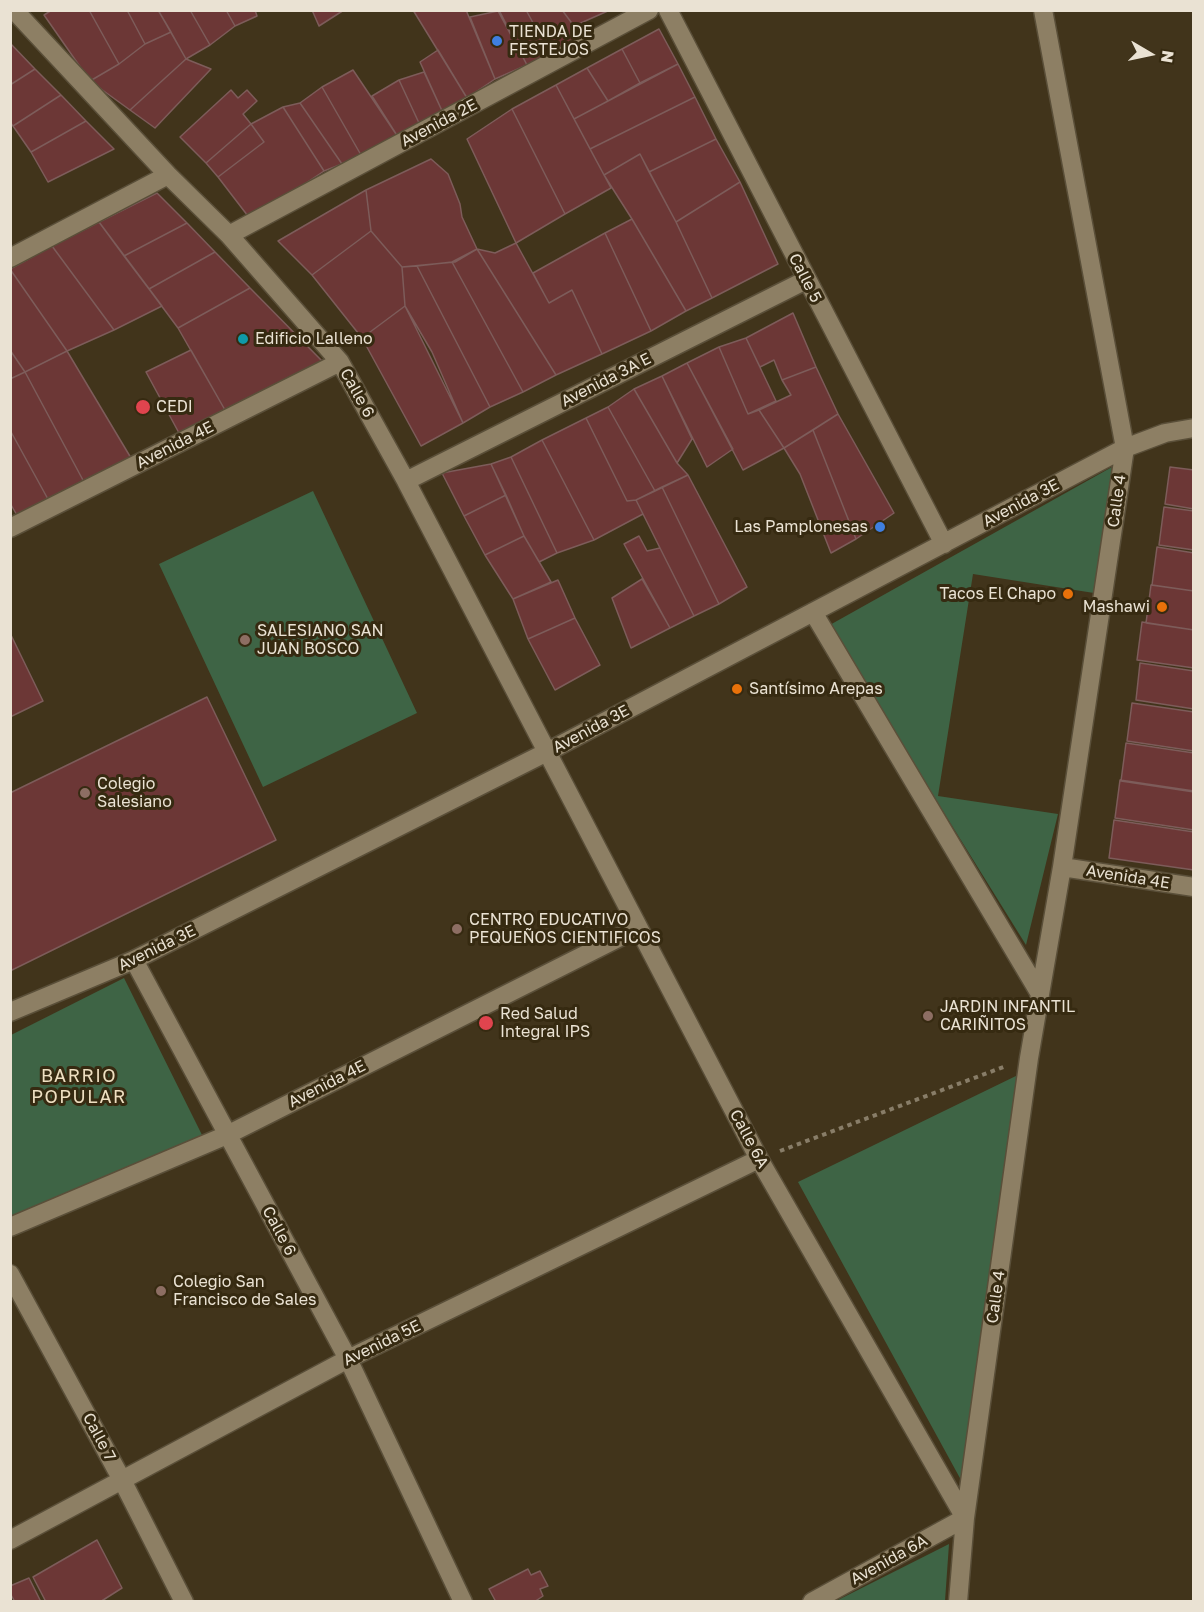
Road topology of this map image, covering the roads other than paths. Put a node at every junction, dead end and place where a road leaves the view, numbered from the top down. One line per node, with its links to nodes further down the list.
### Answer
1 (14, 10): 5 (street, Calle 6)
2 (649, 10): 6 (street, Avenida 2E)
3 (668, 10): 8 (street, Calle 5)
4 (1043, 10): 13 (street, Calle 4)
5 (168, 175): 6 (street, Calle 6); 7 (street)
6 (229, 236): 9 (street, Calle 6)
7 (10, 258)
8 (806, 280): 14 (street, Avenida 3A E); 16 (street, Calle 5)
9 (340, 362): 14 (street, Calle 6); 15 (street, Avenida 4E)
10 (1194, 428): 11 (street, Avenida 3E)
11 (1165, 433): 12 (street, Avenida 3E); 13 (street, Avenida 3E)
12 (1194, 437)
13 (1125, 448): 16 (street, Avenida 3E); 19 (street, Calle 4)
14 (406, 481): 18 (street, Calle 6)
15 (10, 528)
16 (944, 544): 17 (street, Avenida 3E)
17 (813, 612): 18 (street, Avenida 3E); 23 (street)
18 (547, 752): 21 (street, Calle 6A); 22 (street, Avenida 3E)
19 (1062, 867): 20 (street, Avenida 4E); 23 (street, Calle 4)
20 (1194, 887)
21 (638, 928): 25 (street, Avenida 4E); 26 (street, Calle 6A)
22 (134, 960): 24 (street, Avenida 3E); 25 (street, Calle 6)
23 (1040, 994): 31 (street, Calle 4)
24 (10, 1012)
25 (227, 1135): 27 (street, Avenida 4E); 29 (street, Calle 6)
26 (759, 1159): 29 (street, Avenida 5E); 31 (street, Calle 6A)
27 (10, 1227)
28 (10, 1274): 30 (street, Calle 7)
29 (348, 1359): 30 (street, Avenida 5E); 34 (street, Calle 6)
30 (122, 1480): 32 (street, Avenida 5E); 33 (street, Calle 7)
31 (965, 1518): 35 (street, Avenida 6A); 36 (street, Calle 4)
32 (10, 1540)
33 (184, 1602)
34 (463, 1602)
35 (812, 1602)
36 (958, 1602)

